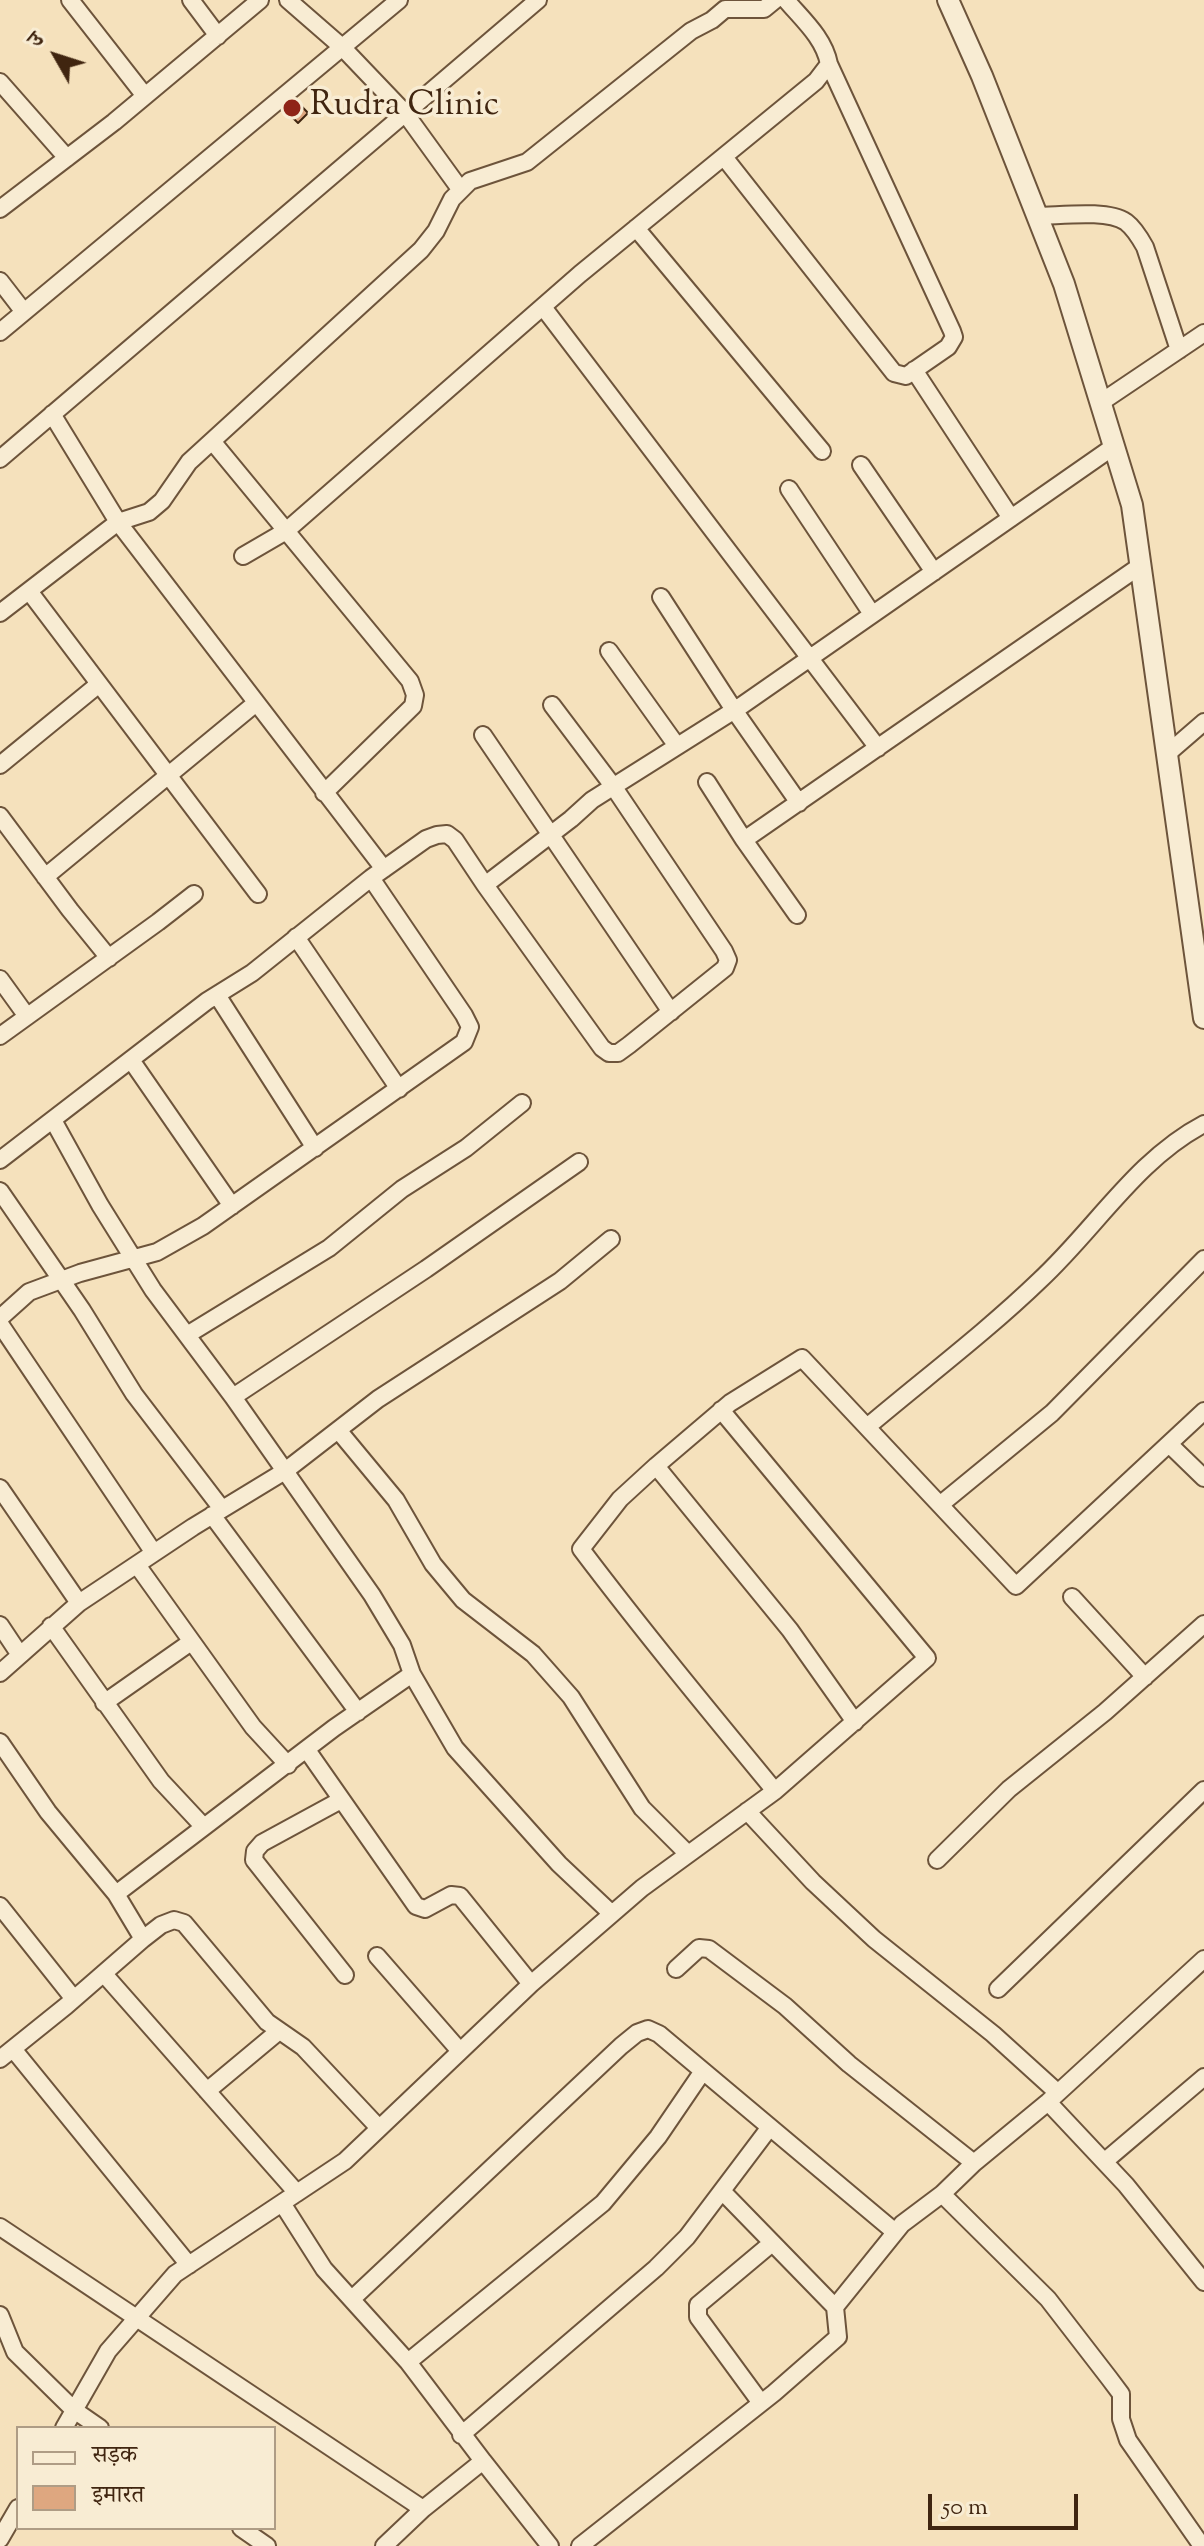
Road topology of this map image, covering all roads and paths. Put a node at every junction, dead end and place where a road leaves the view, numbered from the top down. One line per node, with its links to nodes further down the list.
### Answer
1 (70, 0): 15 (street)
2 (191, 0): 11 (street)
3 (260, 0): 11 (street)
4 (288, 0): 12 (street)
5 (399, 0): 12 (street)
6 (538, 0): 16 (street)
7 (775, 0): 10 (street)
8 (786, 0): 13 (street)
9 (948, 0): 21 (street)
10 (725, 5): 19 (street)
11 (218, 36): 15 (street)
12 (342, 47): 16 (street); 25 (street)
13 (829, 64): 17 (street); 29 (street)
14 (0, 82): 18 (street)
15 (145, 96): 18 (street)
16 (405, 113): 19 (street); 31 (street)
17 (724, 157): 22 (street); 29 (street)
18 (67, 158): 20 (street)
19 (460, 189): 32 (street)
20 (0, 209)
21 (1037, 216): 28 (street); 30 (street)
22 (636, 228): 24 (street); 34 (street)
23 (0, 281): 25 (street)
24 (543, 307): 40 (street); 49 (street)
25 (24, 312): 26 (street)
26 (0, 332)
27 (1204, 333): 28 (street)
28 (1179, 350): 30 (street)
29 (914, 370): 38 (street)
30 (1100, 403): 33 (street)
31 (52, 414): 35 (street); 39 (street)
32 (212, 441): 39 (street); 40 (street)
33 (1113, 447): 38 (street); 42 (street)
34 (822, 451)
35 (0, 459)
36 (861, 465): 43 (street)
37 (789, 489): 47 (street)
38 (1011, 518): 43 (street)
39 (118, 522): 44 (street); 51 (street)
40 (286, 531): 41 (street); 63 (street)
41 (243, 556)
42 (1140, 566): 57 (street); 58 (street)
43 (934, 572): 47 (street)
44 (29, 591): 46 (street); 50 (street)
45 (661, 597): 53 (street)
46 (0, 613)
47 (872, 614): 49 (street)
48 (609, 651): 56 (street)
49 (809, 658): 53 (street); 57 (street)
50 (99, 684): 59 (street); 60 (street)
51 (256, 703): 60 (street); 63 (street)
52 (552, 705): 62 (street)
53 (734, 710): 56 (street); 64 (street)
54 (1204, 722): 58 (street)
55 (483, 735): 66 (street)
56 (677, 746): 62 (street)
57 (878, 748): 64 (street)
58 (1167, 754): 73 (street)
59 (0, 765)
60 (167, 776): 69 (street); 72 (street)
61 (707, 782): 67 (street)
62 (613, 786): 66 (street); 79 (street)
63 (324, 793): 68 (street)
64 (799, 803): 67 (street)
65 (0, 816): 69 (street)
66 (549, 835): 70 (street); 79 (street)
67 (744, 840): 74 (street)
68 (378, 873): 70 (street); 75 (street); 84 (street)
69 (45, 877): 76 (street)
70 (485, 885): 79 (street)
71 (194, 894): 76 (street)
72 (258, 894)
73 (1197, 914): 81 (street)
74 (797, 915)
75 (296, 937): 78 (street); 84 (street)
76 (109, 958): 80 (street)
77 (0, 979): 80 (street)
78 (217, 995): 83 (street); 88 (street)
79 (671, 1012)
80 (26, 1015): 82 (street)
81 (1204, 1018)
82 (0, 1036)
83 (131, 1060): 86 (street); 92 (street)
84 (399, 1089): 88 (street)
85 (522, 1103): 99 (street)
86 (53, 1120): 89 (street); 94 (street)
87 (1204, 1124): 103 (street)
88 (315, 1148): 92 (street)
89 (0, 1160)
90 (579, 1162): 100 (street)
91 (0, 1191): 96 (street)
92 (232, 1206): 94 (street)
93 (611, 1239): 104 (street)
94 (133, 1259): 96 (street); 99 (street)
95 (1204, 1259): 110 (street)
96 (60, 1280): 97 (street); 111 (street)
97 (0, 1318)
98 (0, 1324): 112 (street)
99 (187, 1335): 100 (street)
100 (233, 1397): 107 (street)
101 (721, 1410): 103 (street); 106 (street); 126 (street)
102 (1204, 1411): 105 (street)
103 (867, 1427): 110 (street)
104 (338, 1430): 107 (street); 135 (street)
105 (1169, 1444): 108 (street); 110 (street)
106 (656, 1466): 126 (street); 131 (street)
107 (285, 1471): 111 (street); 122 (street)
108 (1204, 1478)
109 (0, 1488): 115 (street)
110 (941, 1504)
111 (217, 1512): 112 (street); 125 (street)
112 (154, 1553): 113 (street)
113 (137, 1565): 115 (street); 119 (street)
114 (1072, 1597): 123 (street)
115 (79, 1603): 118 (street)
116 (1204, 1624): 123 (street)
117 (0, 1625): 120 (street)
118 (51, 1626): 120 (street); 124 (street)
119 (191, 1642): 124 (street); 129 (street)
120 (20, 1655): 121 (street)
121 (0, 1673)
122 (412, 1674): 125 (street); 139 (street)
123 (1145, 1677): 136 (street)
124 (104, 1703): 134 (street)
125 (358, 1712): 128 (street)
126 (855, 1722): 131 (street)
127 (0, 1742): 137 (street)
128 (307, 1750): 129 (street); 132 (street)
129 (288, 1765): 134 (street)
130 (1204, 1790): 147 (street)
131 (775, 1791): 133 (street)
132 (341, 1800): 145 (street); 146 (street)
133 (747, 1811): 135 (street); 155 (street)
134 (203, 1826): 137 (street)
135 (688, 1854): 139 (street)
136 (937, 1860)
137 (116, 1894): 140 (street)
138 (0, 1906): 148 (street)
139 (612, 1914): 146 (street)
140 (143, 1939): 144 (street); 149 (street)
141 (377, 1956): 150 (street)
142 (1204, 1959): 155 (street)
143 (676, 1969): 159 (street)
144 (104, 1974): 148 (street); 154 (street)
145 (345, 1975)
146 (531, 1984): 150 (street)
147 (998, 1989)
148 (74, 1999): 151 (street)
149 (279, 2031): 154 (street); 157 (street)
150 (459, 2050): 157 (street)
151 (7, 2054): 167 (street)
152 (703, 2071): 156 (street); 169 (street); 175 (street)
153 (1204, 2077): 158 (street)
154 (207, 2091): 161 (street)
155 (1052, 2097): 158 (street); 159 (street)
156 (770, 2127): 160 (street); 165 (street)
157 (379, 2128): 161 (street)
158 (1105, 2161): 168 (street)
159 (974, 2163): 162 (street)
160 (722, 2191): 166 (street); 180 (street)
161 (297, 2193): 163 (street)
162 (942, 2194): 165 (street); 190 (street)
163 (282, 2203): 167 (street); 169 (street)
164 (0, 2227): 172 (street)
165 (895, 2232): 170 (street)
166 (772, 2243): 170 (street); 176 (street)
167 (189, 2265): 172 (street)
168 (1204, 2282)
169 (352, 2299): 175 (street)
170 (835, 2307): 176 (street)
171 (0, 2315): 174 (street)
172 (137, 2318): 177 (street); 182 (street)
173 (0, 2342): 174 (street)
174 (15, 2352): 177 (street)
175 (408, 2362): 180 (street)
176 (761, 2403): 189 (street)
177 (74, 2410): 178 (street); 179 (street)
178 (65, 2426)
179 (97, 2426)
180 (461, 2435): 181 (street)
181 (483, 2461): 182 (street); 188 (street)
182 (423, 2509): 187 (street)
183 (16, 2511): 185 (street)
184 (244, 2530): 186 (street)
185 (0, 2539)
186 (267, 2546)
187 (384, 2546)
188 (550, 2546)
189 (580, 2546)
190 (1202, 2546)

